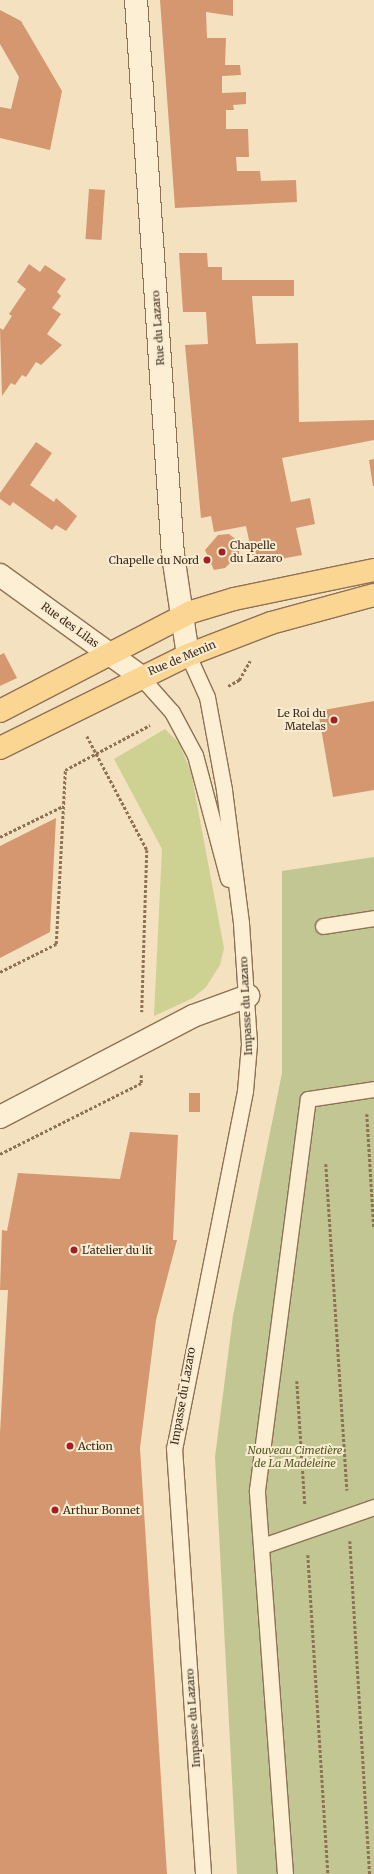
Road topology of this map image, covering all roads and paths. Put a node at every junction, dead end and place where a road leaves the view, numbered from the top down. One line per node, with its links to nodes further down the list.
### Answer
1 (136, 0): 5 (street, Rue du Lazaro)
2 (374, 570): 5 (main road)
3 (0, 575): 6 (street, Rue des Lilas)
4 (374, 595): 7 (main road, Rue de Menin)
5 (179, 617): 6 (main road); 7 (street, Rue du Lazaro)
6 (110, 654): 8 (street, Rue des Lilas); 9 (main road)
7 (188, 655): 8 (main road, Rue de Menin); 16 (lane)
8 (140, 676): 11 (main road, Rue de Menin); 16 (lane)
9 (0, 711)
10 (84, 730): 20 (path)
11 (0, 748)
12 (65, 770): 13 (path)
13 (63, 806): 14 (path); 18 (path)
14 (0, 837)
15 (374, 918): 17 (lane)
16 (241, 923): 19 (lane, Impasse du Lazaro)
17 (323, 926)
18 (0, 972)
19 (248, 996): 20 (street); 31 (lane, Impasse du Lazaro)
20 (140, 1045): 22 (street); 23 (path)
21 (370, 1089): 25 (path); 30 (lane)
22 (0, 1117)
23 (0, 1154)
24 (326, 1160): 28 (path)
25 (374, 1227)
26 (297, 1373): 29 (path)
27 (374, 1507): 28 (lane)
28 (348, 1516): 29 (lane); 34 (path)
29 (307, 1531): 30 (lane); 33 (path)
30 (262, 1546): 32 (lane)
31 (203, 1874)
32 (285, 1874)
33 (328, 1874)
34 (370, 1874)

